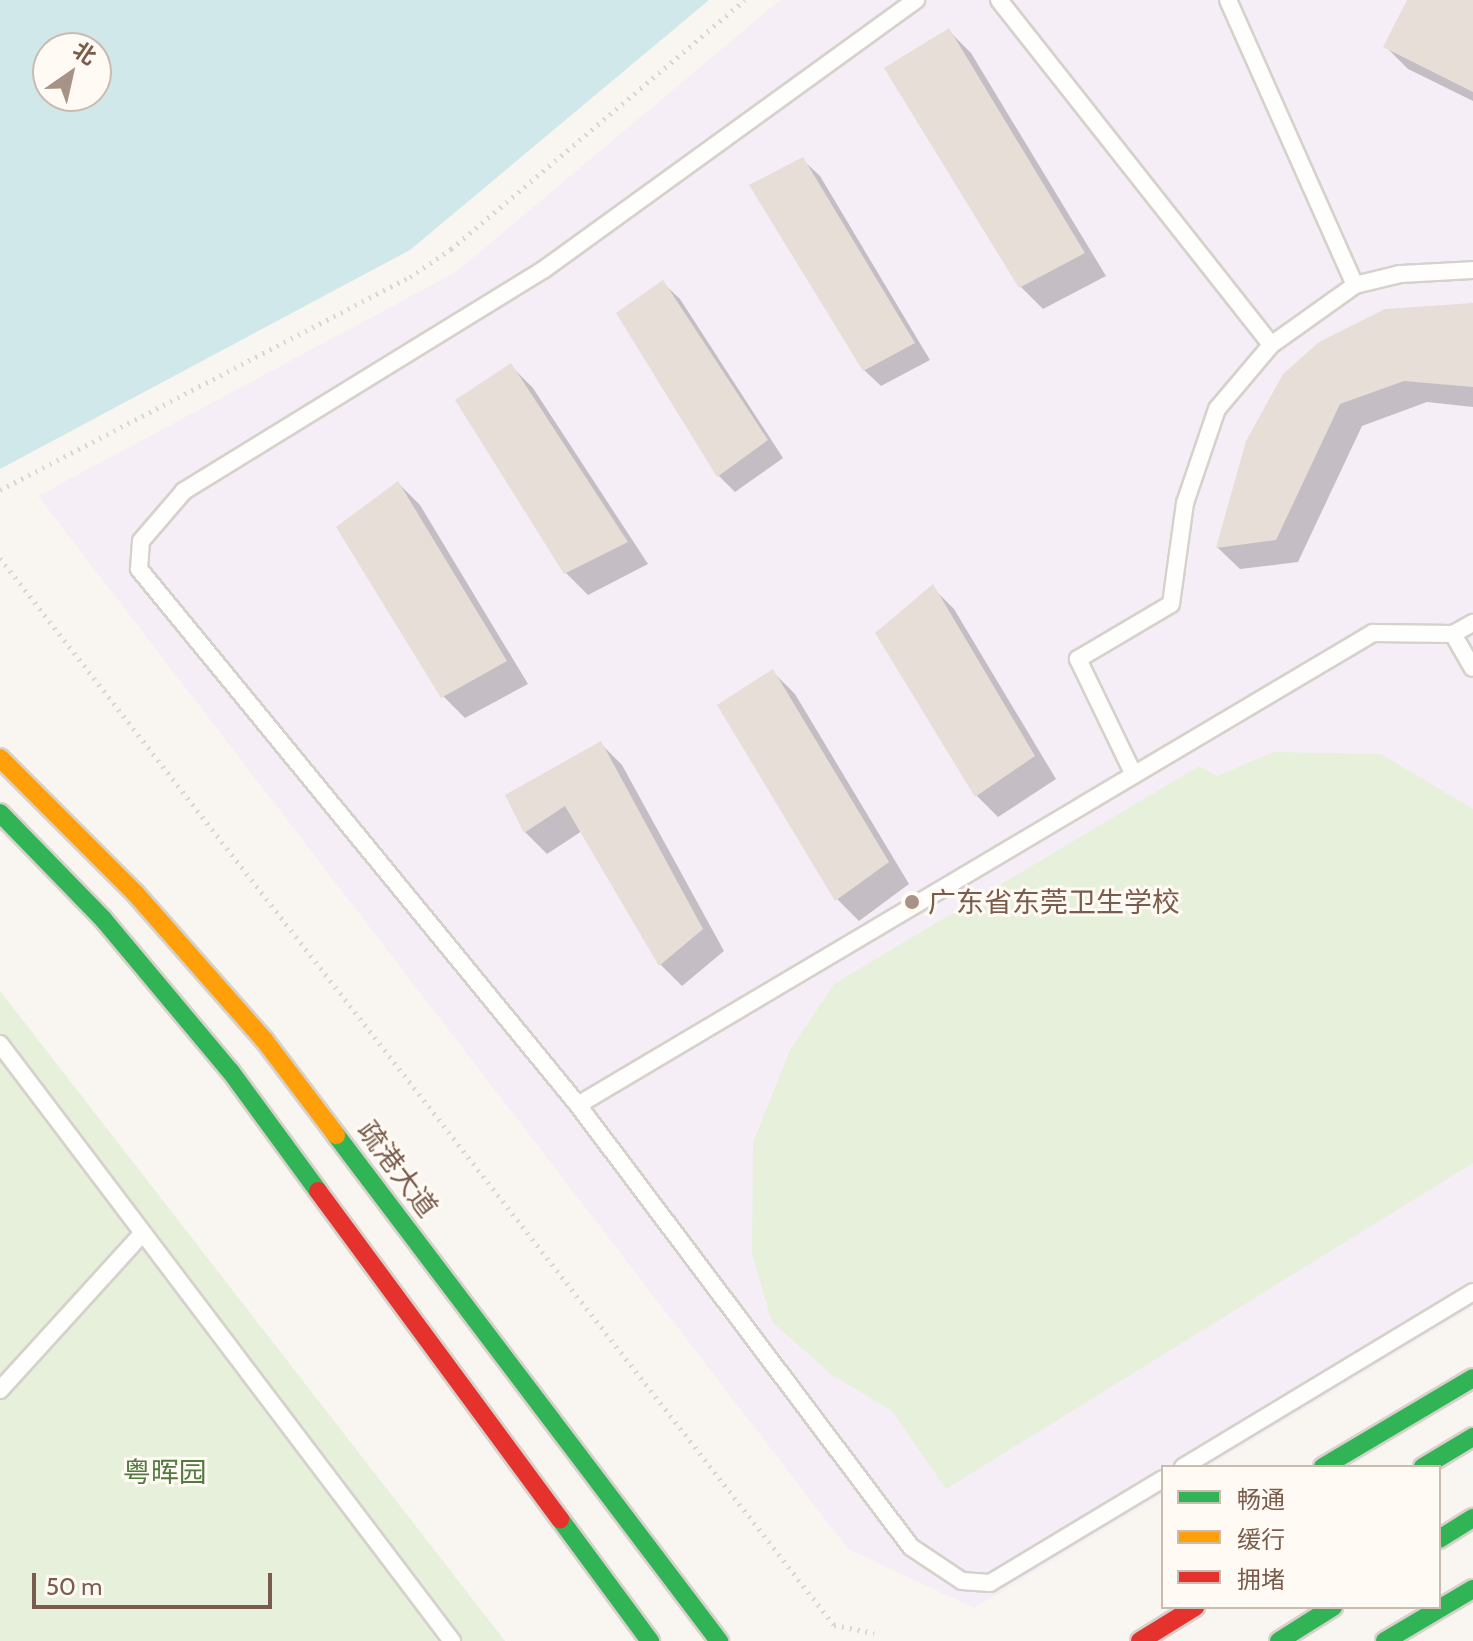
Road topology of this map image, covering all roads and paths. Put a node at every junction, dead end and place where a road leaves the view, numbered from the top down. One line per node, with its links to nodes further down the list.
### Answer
1 (745, 0): 8 (path)
2 (916, 0): 17 (lane)
3 (999, 0): 7 (lane)
4 (1228, 0): 6 (lane)
5 (1473, 270): 6 (lane)
6 (1355, 285): 7 (lane)
7 (1271, 345): 14 (lane)
8 (0, 490)
9 (0, 558): 35 (path)
10 (1473, 623): 11 (lane)
11 (1453, 634): 12 (lane); 14 (lane)
12 (1473, 668)
13 (0, 758): 39 (main road, 疏港大道)
14 (1134, 775): 17 (lane)
15 (0, 813): 38 (main road)
16 (0, 1044): 18 (lane)
17 (578, 1105): 26 (lane)
18 (143, 1233): 21 (lane); 37 (lane)
19 (1473, 1292): 23 (lane)
20 (1473, 1378): 24 (main road)
21 (0, 1390)
22 (1473, 1437): 25 (main road)
23 (1186, 1465)
24 (1326, 1465)
25 (1426, 1465)
26 (1161, 1480)
27 (1473, 1518): 28 (main road)
28 (1441, 1538)
29 (1473, 1589): 30 (main road)
30 (1441, 1608)
31 (1172, 1609): 36 (main road)
32 (1192, 1609): 36 (main road)
33 (1330, 1609): 40 (main road)
34 (1439, 1609): 41 (main road)
35 (874, 1633)
36 (1143, 1639)
37 (452, 1641)
38 (650, 1641)
39 (719, 1641)
40 (1279, 1641)
41 (1385, 1641)

